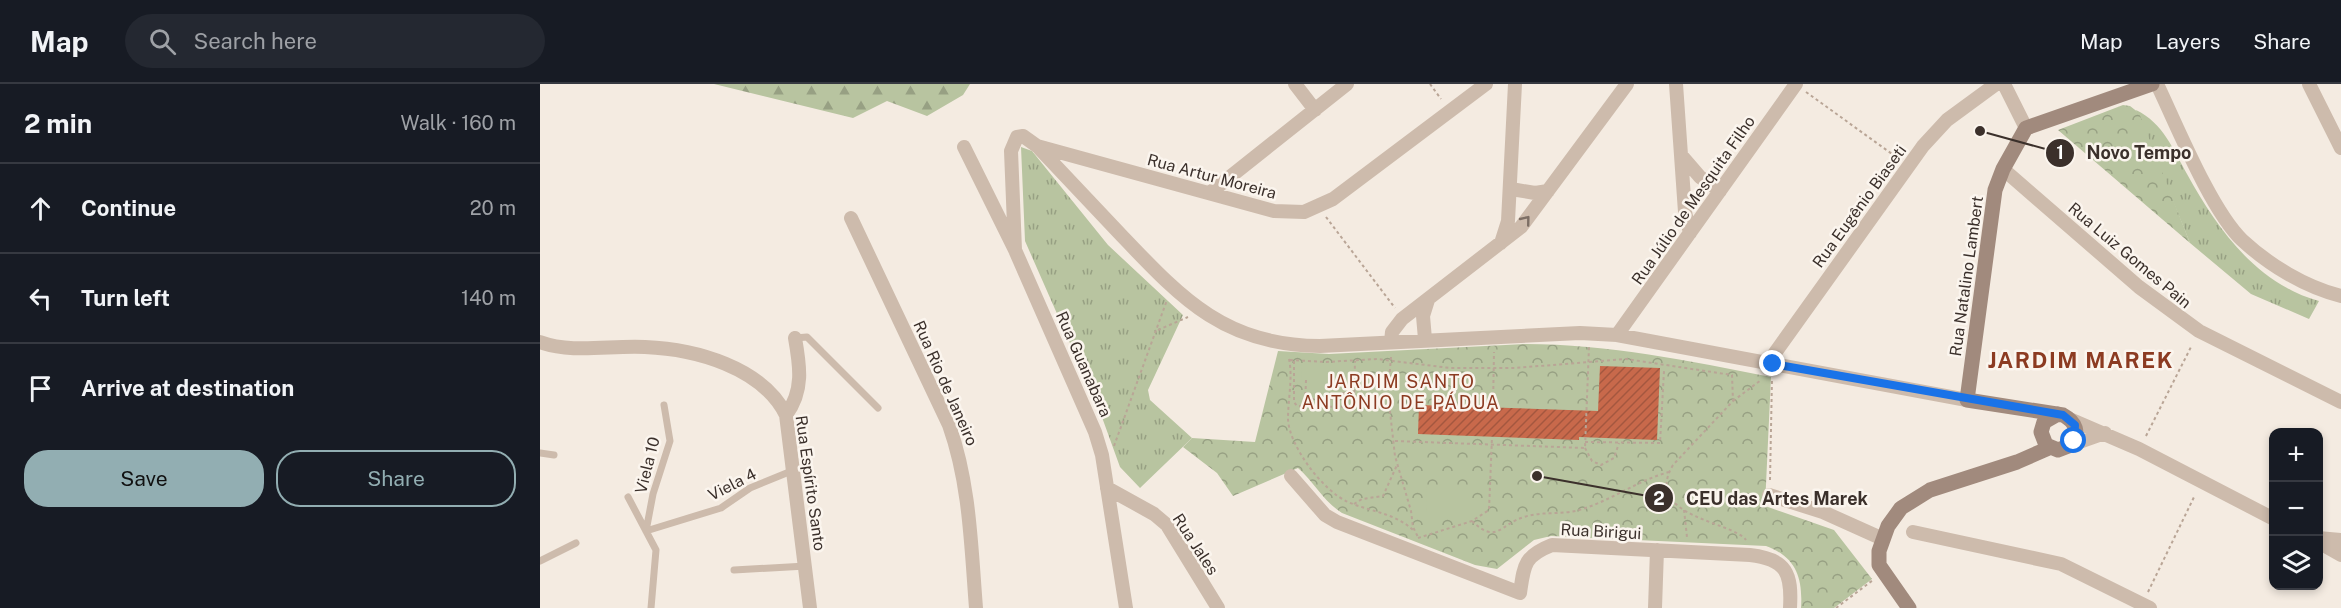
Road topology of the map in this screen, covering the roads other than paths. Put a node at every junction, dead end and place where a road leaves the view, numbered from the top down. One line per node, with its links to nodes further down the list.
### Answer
1 (1295, 84): 13 (street)
2 (1347, 84): 13 (street)
3 (1486, 84): 23 (street, Rua Artur Moreira)
4 (1515, 84): 20 (street)
5 (1627, 84): 21 (street)
6 (1676, 84): 18 (street)
7 (1795, 84): 22 (street, Rua Júlio de Mesquita Filho)
8 (1996, 84): 35 (street, Rua Eugênio Biaseti)
9 (2004, 84): 14 (street)
10 (2152, 84): 14 (street)
11 (2157, 84): 28 (street)
12 (2309, 84): 17 (street)
13 (1315, 110): 23 (street)
14 (2026, 128): 19 (street, Rua Natalino Lambert)
15 (1036, 146): 23 (street, Rua Artur Moreira); 27 (street, Rua Artur Moreira); 34 (street)
16 (964, 147): 27 (street, Rua Guanabara)
17 (2341, 148)
18 (1681, 155): 22 (street); 25 (street)
19 (2003, 169): 36 (street, Rua Natalino Lambert); 37 (street, Rua Luiz Gomes Pain)
20 (1510, 189): 21 (street); 26 (street)
21 (1548, 191): 26 (street, one-way to 21)
22 (1720, 191): 25 (street, Rua Júlio de Mesquita Filho)
23 (1211, 192)
24 (851, 218): 70 (street, Rua Rio de Janeiro)
25 (1690, 233): 30 (street, Rua Júlio de Mesquita Filho)
26 (1500, 245): 29 (street)
27 (1015, 250): 50 (street, Rua Guanabara)
28 (2341, 296)
29 (1428, 300): 32 (street); 34 (street)
30 (1617, 335): 32 (street); 35 (street)
31 (795, 338): 40 (lane); 41 (street)
32 (1425, 339): 34 (street)
33 (540, 342): 41 (street, Rua Espírito Santo)
34 (1391, 342)
35 (1767, 364): 36 (street)
36 (1967, 400): 39 (street)
37 (2341, 402)
38 (664, 405): 54 (lane, Viela 10)
39 (2020, 407): 42 (street); 44 (street)
40 (878, 408)
41 (786, 415): 48 (street, Rua Espírito Santo)
42 (2062, 416): 43 (street); 44 (street); 45 (street)
43 (2105, 433): 45 (street); 53 (street)
44 (2045, 439): 45 (street); 56 (street)
45 (2071, 445)
46 (540, 453): 47 (lane)
47 (554, 455)
48 (794, 470): 54 (lane, Viela 4); 64 (street, Rua Espírito Santo)
49 (1291, 476): 66 (street)
50 (1107, 488): 71 (street, Rua Guanabara); 72 (street, Rua Jales)
51 (1769, 495): 56 (street)
52 (628, 497): 54 (lane)
53 (2269, 517)
54 (646, 531): 68 (lane)
55 (1913, 532): 67 (street)
56 (1883, 539): 76 (street)
57 (2323, 540): 58 (street)
58 (2341, 540)
59 (576, 543): 63 (lane)
60 (2323, 543): 62 (street)
61 (1657, 550): 66 (street, Rua Birigui); 74 (street); 75 (street, Rua Birigui)
62 (2341, 555)
63 (540, 561)
64 (806, 566): 65 (lane); 69 (street, Rua Espírito Santo)
65 (734, 570)
66 (1520, 593): 73 (street, Rua Birigui)
67 (2146, 606)
68 (651, 608)
69 (810, 608)
70 (976, 608)
71 (1126, 608)
72 (1218, 608)
73 (1520, 608)
74 (1655, 608)
75 (1790, 608)
76 (1909, 608)

